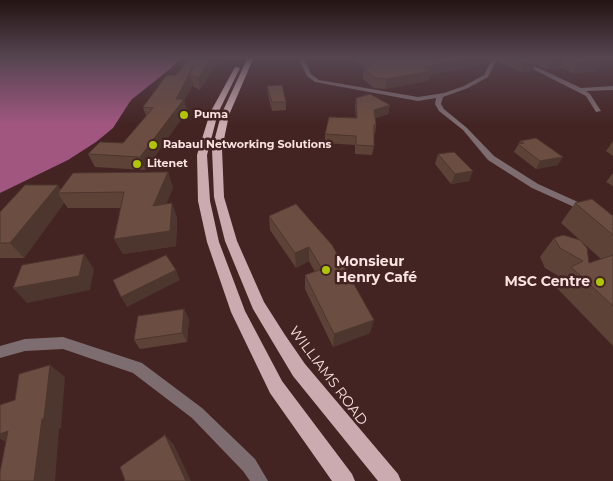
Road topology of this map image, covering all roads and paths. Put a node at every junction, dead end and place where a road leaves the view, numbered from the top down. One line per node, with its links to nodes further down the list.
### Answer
1 (231, 79): 13 (main road)
2 (241, 79): 14 (main road, WILLIAMS ROAD)
3 (315, 79): 8 (street)
4 (480, 79): 8 (street)
5 (558, 79): 7 (street)
6 (613, 88): 7 (street)
7 (580, 90): 9 (street)
8 (440, 96): 10 (street)
9 (598, 111)
10 (595, 213)
11 (0, 352): 12 (street)
12 (260, 481)
13 (345, 481)
14 (391, 481)

